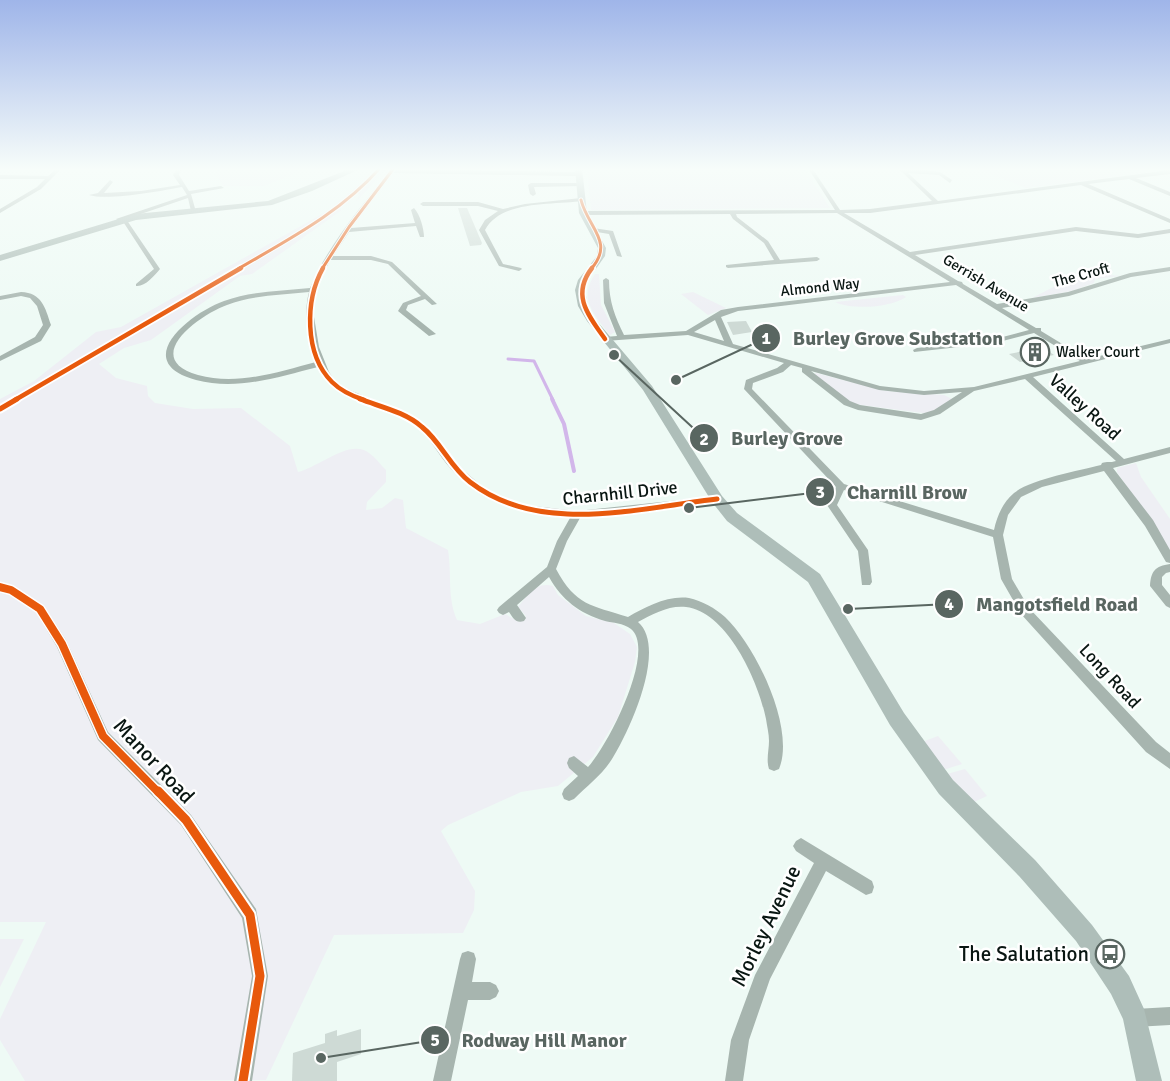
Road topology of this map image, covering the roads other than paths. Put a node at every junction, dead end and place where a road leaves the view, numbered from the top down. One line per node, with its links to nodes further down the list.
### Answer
1 (124, 218): 10 (street)
2 (137, 218): 9 (main road)
3 (357, 218): 12 (street, Charnhill Drive)
4 (417, 218): 11 (street)
5 (489, 218): 22 (street)
6 (586, 218): 13 (main road)
7 (736, 218): 21 (street)
8 (850, 218): 16 (street, Gerrish Avenue)
9 (125, 220): 10 (main road); 29 (street)
10 (112, 223): 18 (main road)
11 (419, 224): 12 (street); 15 (street)
12 (349, 230): 19 (street, Charnhill Drive)
13 (593, 230): 17 (street); 39 (main road)
14 (1170, 231): 16 (street)
15 (422, 236)
16 (911, 254): 28 (street, Gerrish Avenue)
17 (620, 256)
18 (0, 258)
19 (330, 258): 30 (street, Charnhill Drive); 31 (street)
20 (817, 259): 21 (street)
21 (777, 260): 23 (street)
22 (501, 264): 24 (street); 25 (street)
23 (728, 266)
24 (494, 269)
25 (519, 269)
26 (1170, 269): 34 (street, The Croft)
27 (606, 280): 39 (street)
28 (960, 283): 34 (street, Gerrish Avenue); 35 (street, Almond Way)
29 (138, 285)
30 (312, 290): 46 (street, Charnhill Drive); 46 (street)
31 (425, 297): 33 (street); 38 (street)
32 (0, 298): 43 (street)
33 (434, 304)
34 (999, 306): 36 (street, Gerrish Avenue)
35 (717, 316): 37 (street, Almond Way); 41 (street)
36 (1038, 330): 42 (street); 44 (street, Gerrish Avenue)
37 (688, 333): 39 (street); 41 (street)
38 (432, 334)
39 (614, 339): 54 (main road)
40 (1170, 341): 44 (street)
41 (730, 345): 45 (street)
42 (917, 350)
43 (0, 359)
44 (1087, 362): 48 (street)
45 (789, 363): 47 (street); 53 (street)
46 (319, 364): 55 (street, Charnhill Drive)
47 (800, 367): 49 (street); 49 (street)
48 (1027, 376): 49 (street); 51 (street, Valley Road)
49 (974, 389)
50 (1170, 450): 51 (street)
51 (1122, 462): 52 (street)
52 (1105, 465): 56 (street); 57 (street, Valley Road)
53 (841, 486): 56 (street); 60 (street)
54 (717, 499): 55 (street, Charnhill Drive); 77 (main road)
55 (577, 515): 59 (street)
56 (998, 535): 65 (street, Long Road)
57 (1170, 560)
58 (1170, 568): 62 (street)
59 (551, 569): 63 (street); 64 (street)
60 (866, 582)
61 (0, 587): 78 (street, Manor Road)
62 (1170, 603)
63 (520, 618)
64 (629, 622): 67 (street); 68 (street)
65 (1170, 762)
66 (574, 763): 68 (street)
67 (774, 764)
68 (588, 776): 69 (street)
69 (568, 794)
70 (801, 846): 71 (street, Morley Avenue)
71 (824, 861): 72 (street, Morley Avenue); 80 (street, Morley Avenue)
72 (866, 887)
73 (468, 959): 74 (street)
74 (461, 991): 75 (street); 79 (street)
75 (490, 991)
76 (1170, 1016): 77 (street)
77 (1135, 1017): 81 (main road)
78 (243, 1081)
79 (442, 1081)
80 (734, 1081)
81 (1149, 1081)

